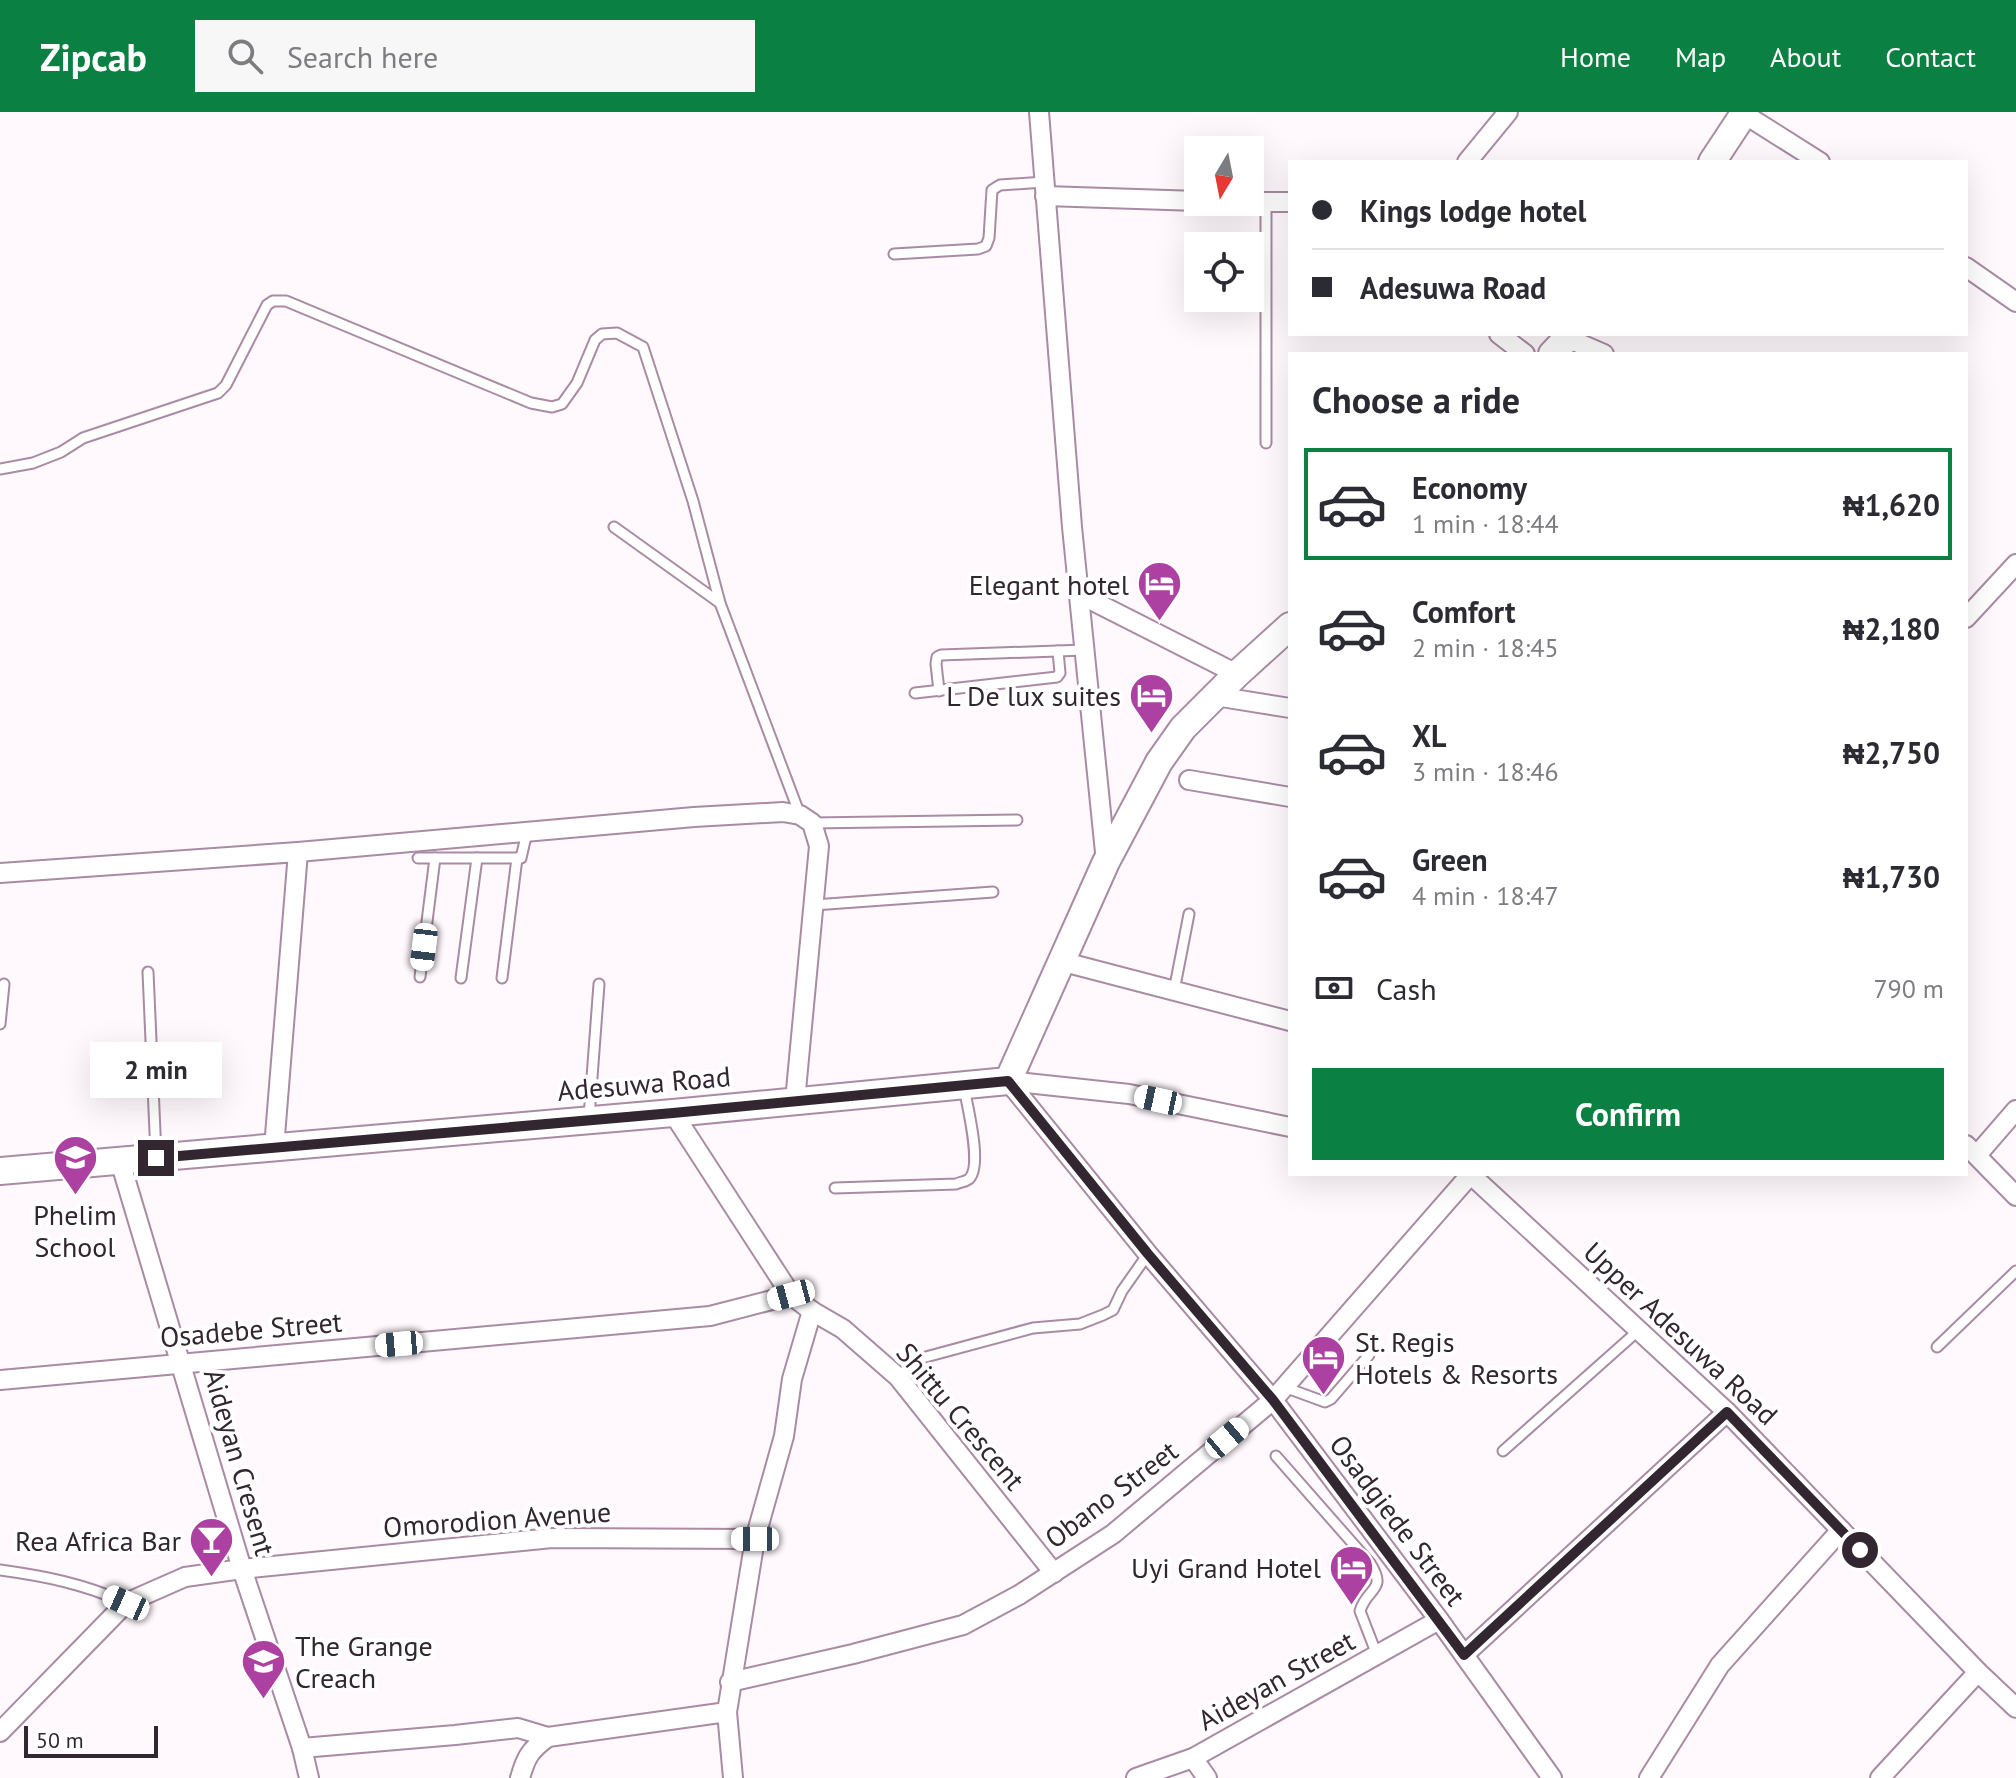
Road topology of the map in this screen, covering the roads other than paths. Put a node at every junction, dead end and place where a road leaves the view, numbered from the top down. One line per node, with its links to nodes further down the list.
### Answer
1 (1039, 112): 7 (street)
2 (1508, 112): 4 (street)
3 (1744, 113): 5 (street); 6 (street)
4 (1469, 160)
5 (1713, 160)
6 (1817, 160)
7 (1044, 189): 8 (street); 11 (lane); 22 (street)
8 (1184, 200)
9 (1288, 202): 10 (street)
10 (1266, 203): 18 (lane)
11 (894, 254)
12 (1968, 268): 13 (street)
13 (2016, 302)
14 (1502, 336): 16 (street)
15 (1564, 342): 17 (street)
16 (1522, 352)
17 (1597, 352)
18 (1266, 443)
19 (0, 469): 24 (lane)
20 (614, 527): 24 (lane)
21 (2016, 564): 23 (street)
22 (1079, 594): 26 (street); 28 (street)
23 (1974, 596)
24 (720, 603): 35 (lane)
25 (1288, 628): 28 (street)
26 (1085, 650): 27 (lane); 43 (street)
27 (1058, 651): 29 (lane); 29 (lane)
28 (1237, 674): 31 (street)
29 (939, 691): 30 (lane)
30 (915, 693)
31 (1215, 696): 32 (street); 43 (street)
32 (1288, 708)
33 (1189, 780): 34 (street)
34 (1288, 797)
35 (806, 819): 36 (lane); 37 (street); 46 (street)
36 (1017, 820)
37 (527, 832): 38 (street); 42 (lane)
38 (298, 852): 44 (street); 65 (street)
39 (418, 858): 40 (lane)
40 (435, 858): 41 (lane); 50 (lane)
41 (477, 858): 42 (lane); 51 (lane)
42 (517, 858): 52 (lane)
43 (1106, 862): 48 (street)
44 (0, 873)
45 (993, 892): 46 (lane)
46 (814, 905): 60 (street)
47 (1189, 914): 55 (lane)
48 (1060, 961): 55 (street); 58 (street)
49 (148, 972): 67 (lane)
50 (420, 977)
51 (461, 978)
52 (502, 978)
53 (4, 984): 57 (lane)
54 (599, 984): 63 (lane)
55 (1174, 991): 56 (street)
56 (1288, 1020)
57 (0, 1024)
58 (1008, 1081): 59 (street, Adesuwa Road); 64 (street, Adesuwa Road); 74 (street, Osadgiede Street)
59 (964, 1085): 60 (street, Adesuwa Road); 72 (lane)
60 (795, 1101): 62 (street, Adesuwa Road)
61 (2016, 1110): 66 (street)
62 (673, 1113): 63 (street, Adesuwa Road); 76 (street, Shittu Crescent)
63 (589, 1121): 65 (street, Adesuwa Road)
64 (1288, 1127)
65 (274, 1148): 67 (street, Adesuwa Road)
66 (1971, 1150): 73 (street)
67 (156, 1158): 68 (street, Adesuwa Road)
68 (120, 1161): 69 (street, Adesuwa Road); 81 (street, Aideyan Cresent)
69 (0, 1171)
70 (1469, 1176): 84 (street, Obano Street)
71 (1473, 1176): 78 (street, Upper Adesuwa Road)
72 (835, 1188)
73 (2016, 1196)
74 (1148, 1254): 82 (lane); 84 (street, Osadgiede Street)
75 (2016, 1271): 79 (lane)
76 (791, 1295): 77 (street, Shittu Crescent); 81 (street, Osadebe Street)
77 (812, 1311): 82 (street, Shittu Crescent); 89 (street)
78 (1639, 1330): 85 (street, Upper Adesuwa Road); 86 (lane)
79 (1937, 1347)
80 (1369, 1355): 84 (lane)
81 (182, 1363): 83 (street, Osadebe Street); 90 (street, Aideyan Cresent)
82 (898, 1377): 92 (street, Shittu Crescent)
83 (0, 1380)
84 (1278, 1393): 92 (street, Obano Street); 94 (street, Osadgiede Street)
85 (1727, 1412): 88 (street, Upper Adesuwa Road); 96 (street)
86 (1503, 1451)
87 (1276, 1456): 95 (lane)
88 (1841, 1530): 97 (street, Upper Adesuwa Road); 111 (street)
89 (755, 1539): 90 (street, Omorodion Avenue); 98 (street)
90 (242, 1569): 93 (street, Omorodion Avenue); 103 (street, Aideyan Cresent)
91 (0, 1570): 93 (lane)
92 (1054, 1573): 98 (street, Obano Street)
93 (126, 1603): 101 (street)
94 (1439, 1620): 95 (street, Aideyan Street); 96 (street, Osadgiede Street)
95 (1377, 1655): 104 (street, Aideyan Street)
96 (1464, 1655): 110 (street, Osadgiede Street)
97 (1978, 1672): 99 (street, Upper Adesuwa Road); 112 (street)
98 (730, 1682): 100 (street)
99 (2016, 1708)
100 (727, 1712): 102 (street); 107 (street)
101 (0, 1732)
102 (548, 1737): 103 (street); 106 (street)
103 (302, 1748): 105 (street, Aideyan Cresent)
104 (1193, 1758): 108 (street, Aideyan Street); 109 (street)
105 (309, 1778)
106 (520, 1778)
107 (733, 1778)
108 (1136, 1778)
109 (1207, 1778)
110 (1552, 1778)
111 (1649, 1778)
112 (1880, 1778)

